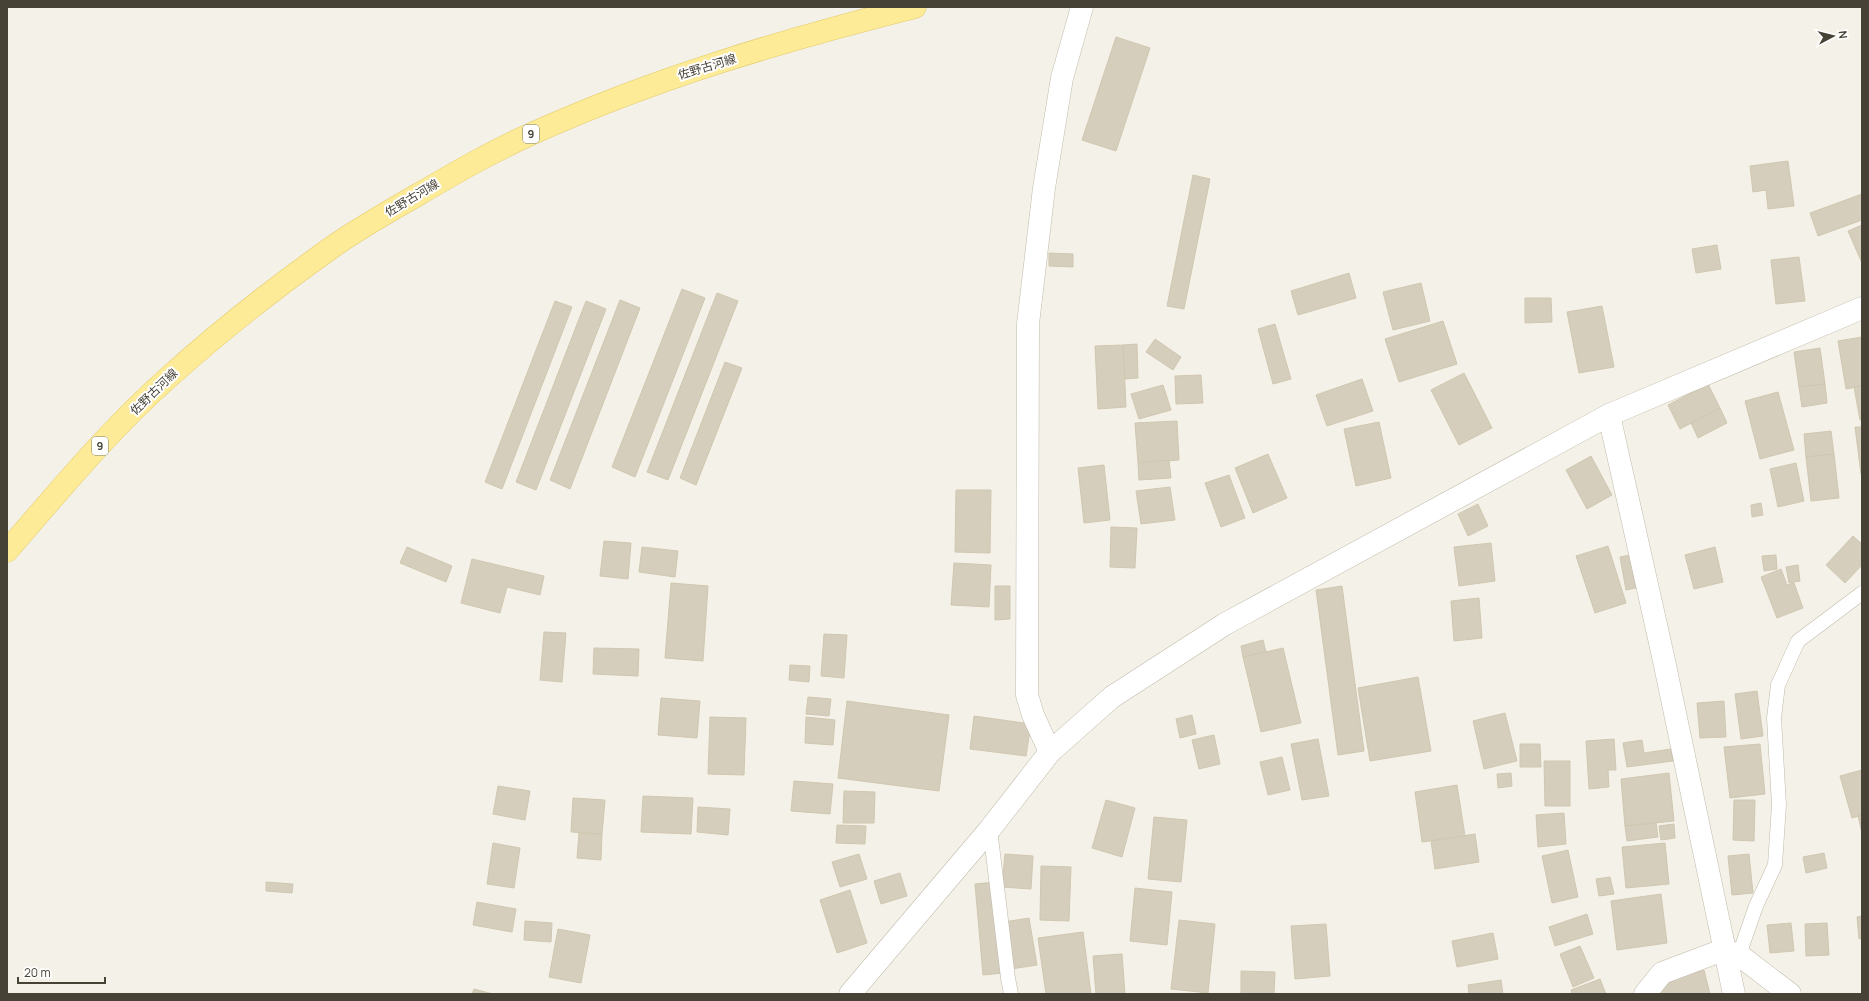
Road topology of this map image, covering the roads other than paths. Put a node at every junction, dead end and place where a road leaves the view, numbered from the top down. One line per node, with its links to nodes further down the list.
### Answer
1 (915, 7): 5 (main road, 佐野古河線 / 9)
2 (1082, 7): 7 (street)
3 (1862, 308): 4 (street)
4 (1609, 415): 7 (street); 9 (street)
5 (7, 551)
6 (1862, 593): 9 (lane)
7 (1050, 752): 8 (street)
8 (990, 829): 10 (street); 11 (lane)
9 (1731, 952): 12 (street); 13 (street); 14 (street)
10 (850, 994)
11 (1011, 994)
12 (1645, 994)
13 (1734, 994)
14 (1790, 994)

